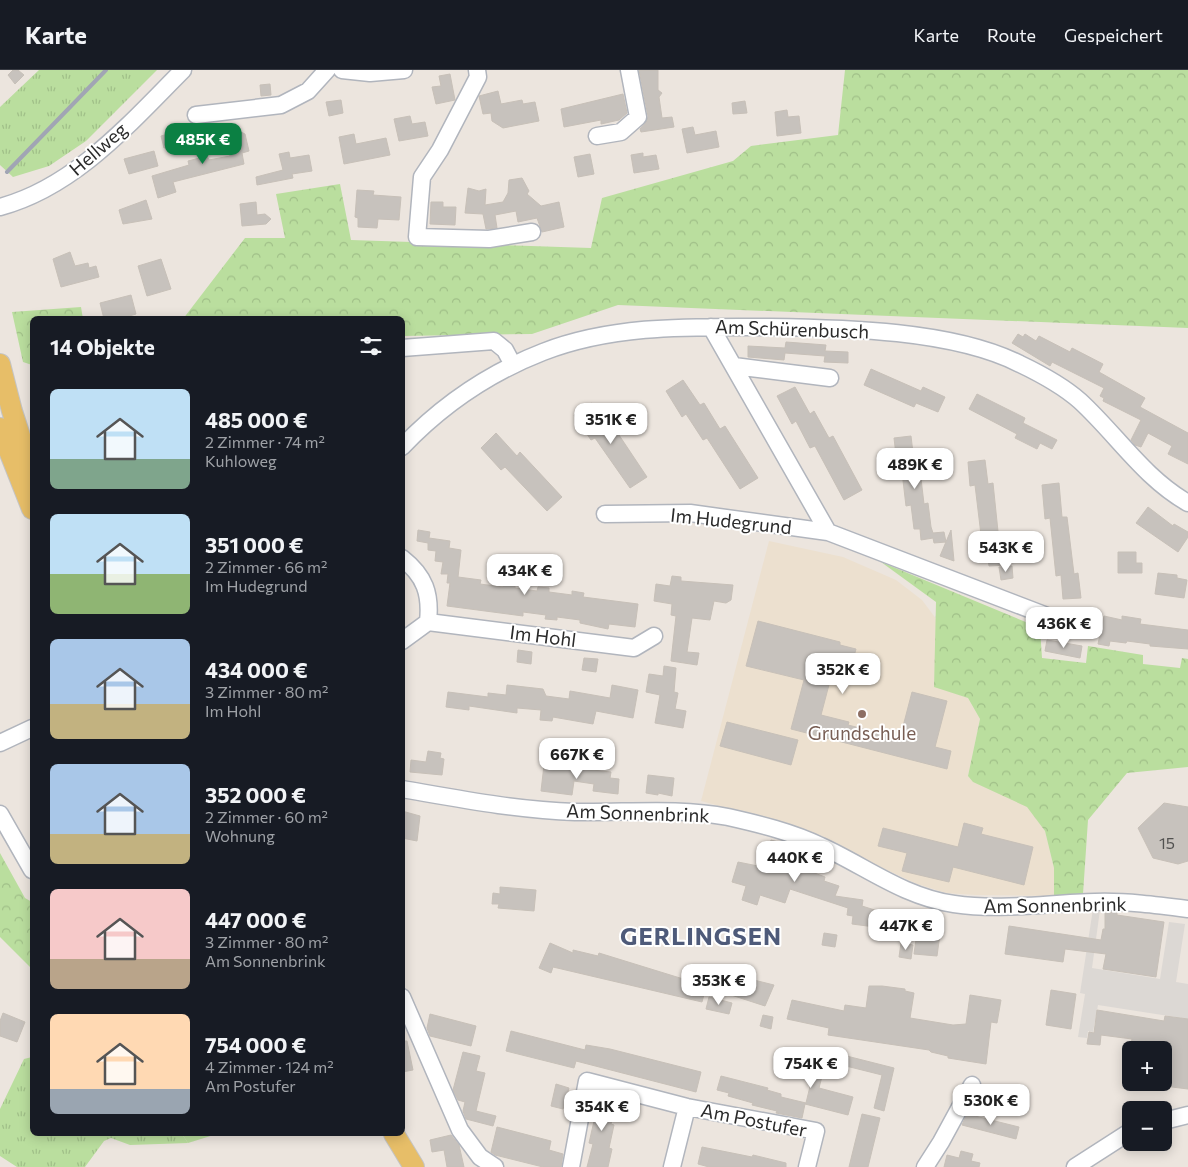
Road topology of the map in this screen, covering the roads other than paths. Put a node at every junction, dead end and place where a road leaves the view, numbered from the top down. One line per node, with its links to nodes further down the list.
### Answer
1 (183, 70): 9 (street, Hellweg)
2 (327, 70): 7 (street)
3 (342, 70): 4 (street)
4 (404, 70)
5 (477, 70): 10 (street)
6 (630, 70): 8 (street)
7 (196, 115)
8 (597, 136)
9 (0, 207)
10 (532, 232)
11 (712, 327): 14 (street, Am Schürenbusch); 15 (street, Im Hudegrund); 20 (street, Am Schürenbusch)
12 (405, 348): 14 (street)
13 (0, 364): 19 (main road)
14 (513, 365): 18 (street, Am Schürenbusch)
15 (734, 366): 16 (street); 23 (street, Im Hudegrund)
16 (830, 378)
17 (0, 428): 21 (main road)
18 (405, 444)
19 (30, 467)
20 (1188, 503)
21 (30, 504)
22 (605, 514): 23 (street, Im Hudegrund)
23 (828, 532): 25 (street, Im Hudegrund)
24 (405, 561): 26 (street)
25 (1055, 619)
26 (428, 622): 27 (street, Im Hohl); 28 (street)
27 (654, 636)
28 (405, 639)
29 (30, 729): 30 (street)
30 (0, 743)
31 (405, 790): 34 (street, Am Sonnenbrink)
32 (0, 814): 33 (street)
33 (30, 866)
34 (1188, 909)
35 (405, 1004): 43 (street)
36 (972, 1085): 47 (street)
37 (688, 1107): 44 (street, Am Postufer); 45 (street, Am Postufer); 46 (street, Am Postufer)
38 (1188, 1115): 39 (street)
39 (1172, 1119)
40 (395, 1136): 42 (main road)
41 (1122, 1137): 48 (street)
42 (414, 1167)
43 (495, 1167)
44 (571, 1167)
45 (672, 1167)
46 (807, 1167)
47 (925, 1167)
48 (1074, 1167)

